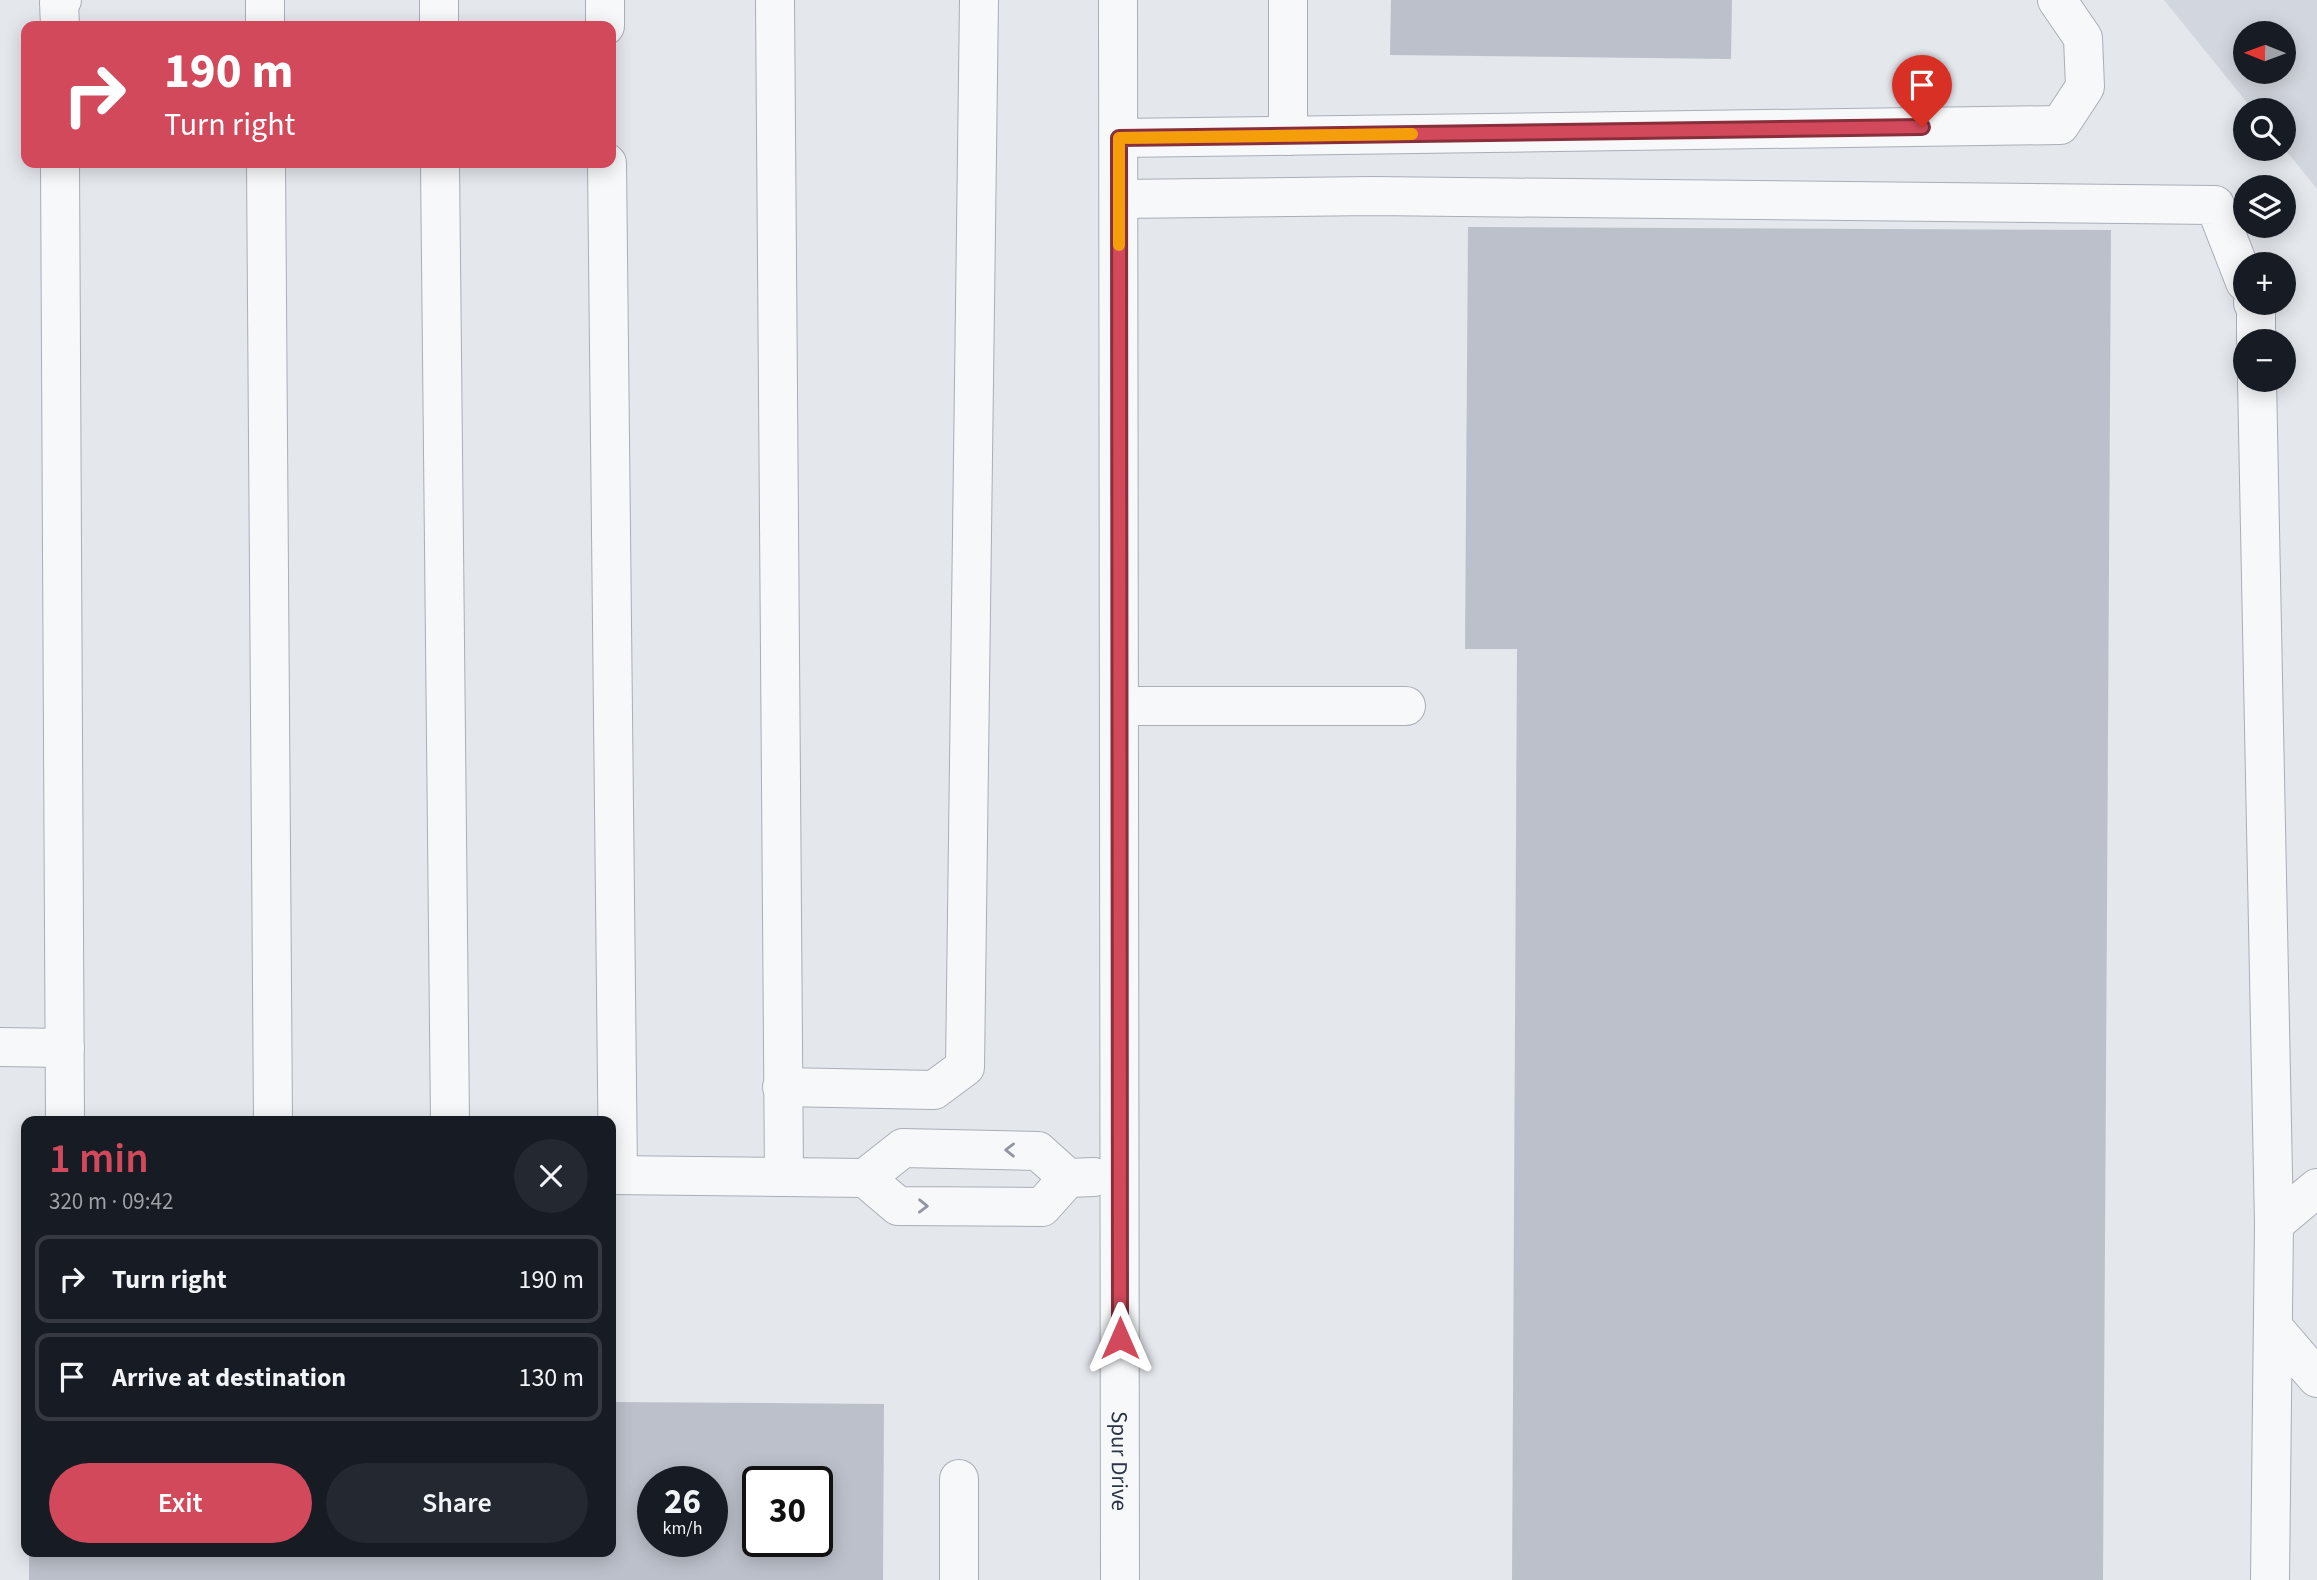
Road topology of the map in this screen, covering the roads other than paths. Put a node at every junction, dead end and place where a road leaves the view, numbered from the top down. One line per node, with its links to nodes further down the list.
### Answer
1 (62, 0): 10 (street)
2 (265, 0): 11 (street)
3 (439, 0): 12 (street)
4 (605, 0): 13 (street)
5 (775, 0): 27 (street)
6 (979, 0): 27 (street)
7 (1118, 0): 15 (street, Spur Drive)
8 (1288, 0): 14 (street)
9 (2057, 0): 14 (street)
10 (60, 21)
11 (265, 21)
12 (439, 21)
13 (605, 21)
14 (1288, 135): 15 (street)
15 (1119, 138): 20 (street, Spur Drive)
16 (60, 168): 26 (street)
17 (266, 168): 29 (street)
18 (440, 168): 30 (street)
19 (607, 168): 31 (street)
20 (1119, 199): 21 (street); 23 (street, Spur Drive)
21 (2233, 252)
22 (2257, 392): 38 (street)
23 (1119, 706): 24 (street); 34 (street, Spur Drive)
24 (1406, 706)
25 (0, 1047): 26 (street)
26 (65, 1048): 28 (street)
27 (782, 1087): 33 (street)
28 (65, 1116)
29 (273, 1116)
30 (450, 1116)
31 (615, 1116)
32 (616, 1175): 33 (street)
33 (784, 1176): 35 (street)
34 (1120, 1177): 36 (street); 43 (street, Spur Drive)
35 (865, 1178): 36 (street, one-way to 35); 36 (street, one-way to 36)
36 (1068, 1178)
37 (2317, 1188): 38 (street)
38 (2273, 1224): 39 (street)
39 (2273, 1327): 40 (street); 44 (street)
40 (2317, 1378)
41 (959, 1479): 42 (street)
42 (959, 1580)
43 (1120, 1580)
44 (2270, 1580)

